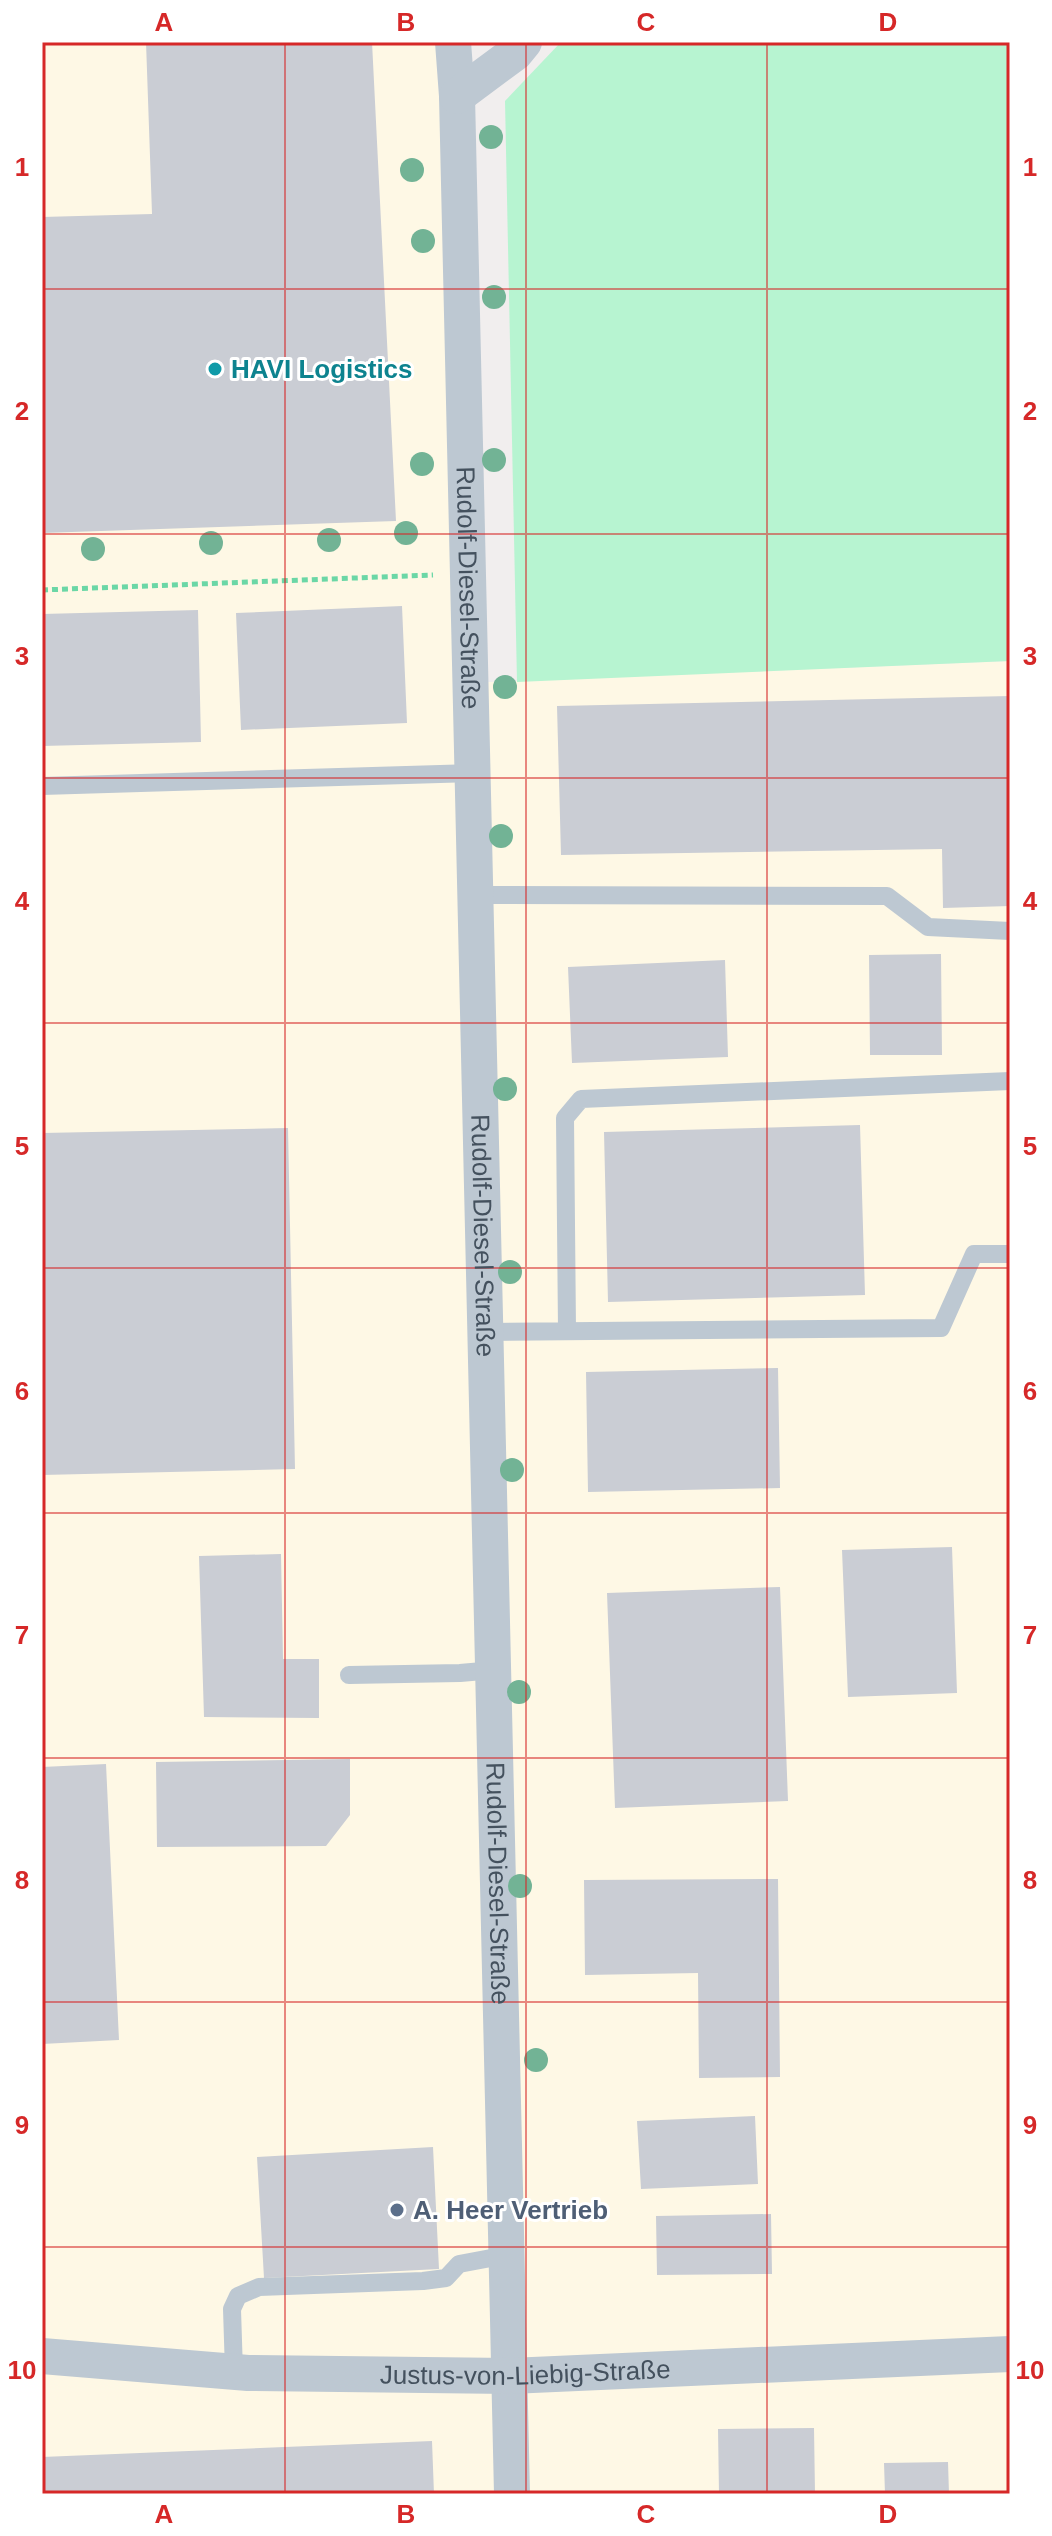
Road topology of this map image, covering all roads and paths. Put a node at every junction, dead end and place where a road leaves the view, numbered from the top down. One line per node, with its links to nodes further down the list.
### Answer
1 (453, 42): 3 (street, Rudolf-Diesel-Straße)
2 (524, 42): 3 (street)
3 (457, 96): 4 (street, Rudolf-Diesel-Straße)
4 (469, 573): 5 (path); 6 (street, Rudolf-Diesel-Straße)
5 (42, 590)
6 (474, 773): 7 (lane); 8 (street, Rudolf-Diesel-Straße)
7 (42, 786)
8 (476, 895): 9 (lane); 13 (street, Rudolf-Diesel-Straße)
9 (1010, 931)
10 (1010, 1081): 12 (lane)
11 (1010, 1254): 12 (lane)
12 (567, 1330): 13 (lane)
13 (487, 1332): 14 (street, Rudolf-Diesel-Straße)
14 (494, 1670): 15 (lane); 16 (street, Rudolf-Diesel-Straße)
15 (349, 1675)
16 (507, 2255): 19 (lane); 20 (street, Rudolf-Diesel-Straße)
17 (1010, 2354): 20 (street, Justus-von-Liebig-Straße)
18 (42, 2356): 19 (street, Justus-von-Liebig-Straße)
19 (234, 2372): 20 (street, Justus-von-Liebig-Straße)
20 (510, 2376): 21 (street, Rudolf-Diesel-Straße)
21 (512, 2494)

